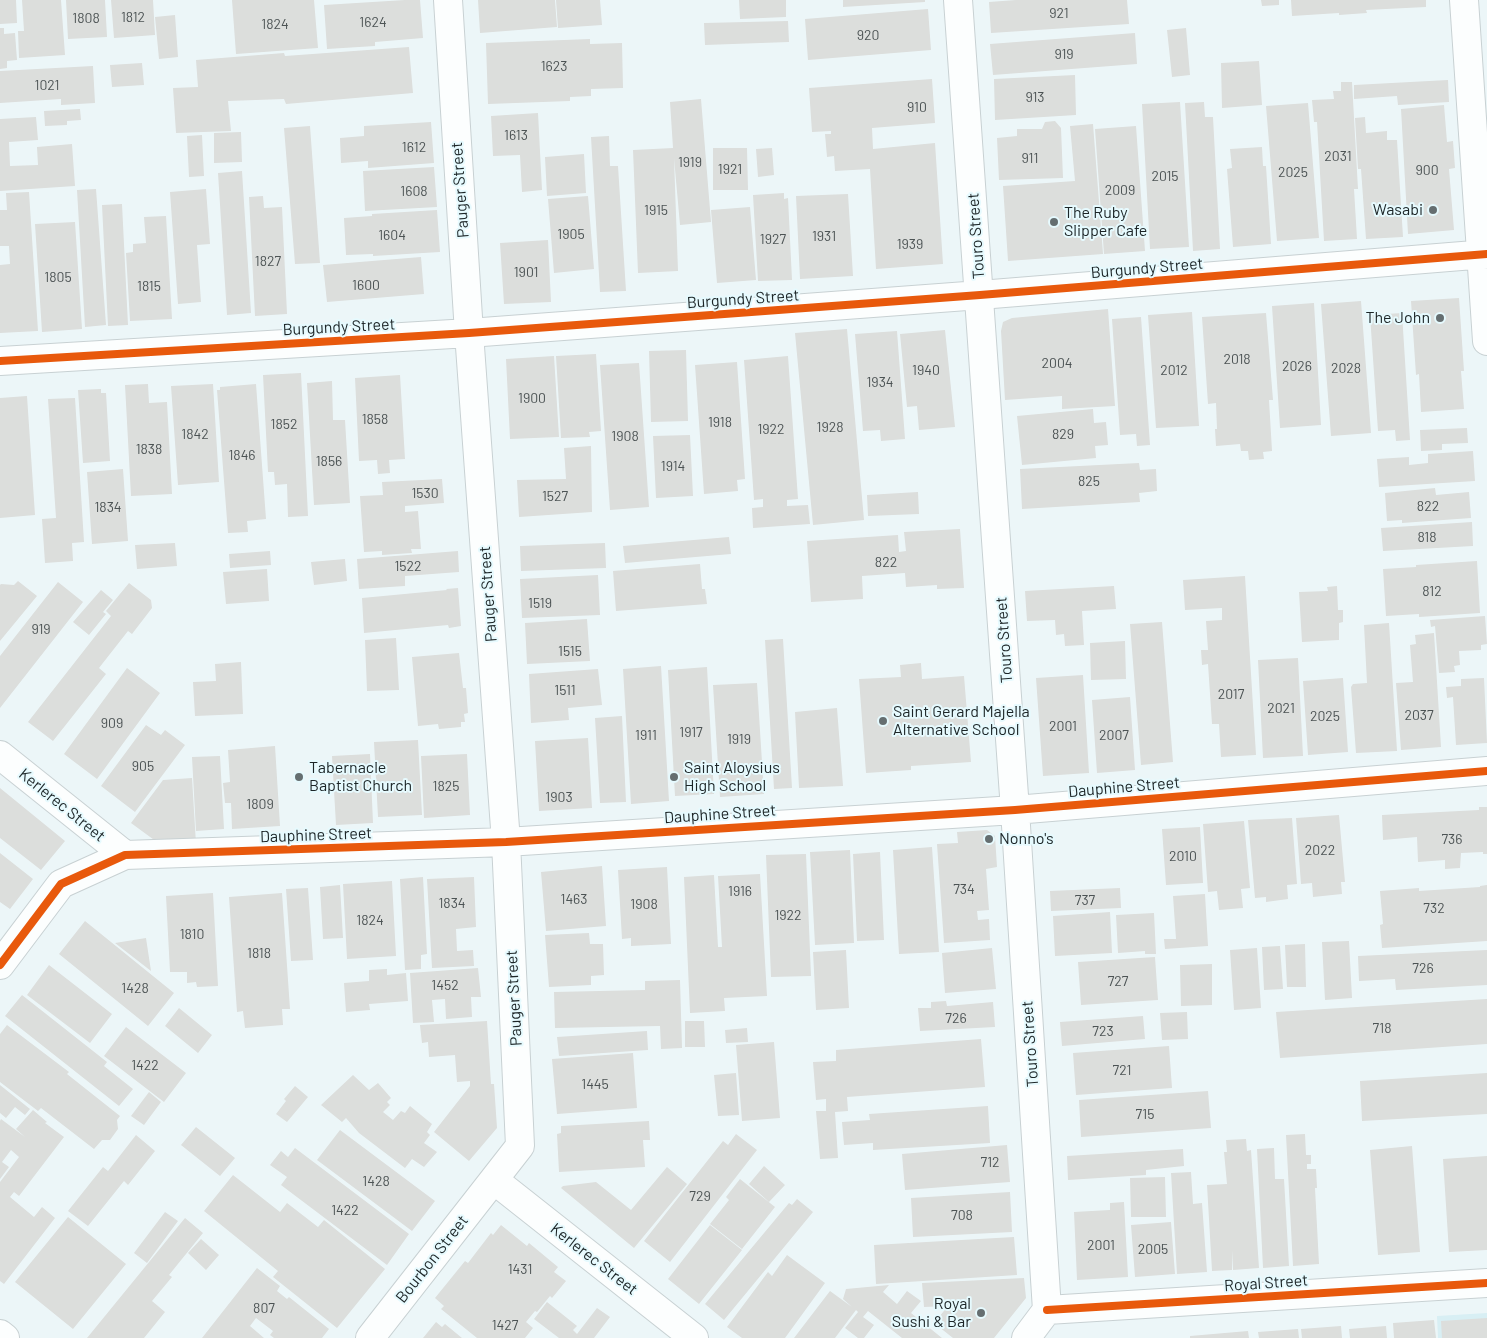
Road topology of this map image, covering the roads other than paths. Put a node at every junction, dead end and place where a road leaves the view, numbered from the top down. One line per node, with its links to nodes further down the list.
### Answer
1 (448, 0): 6 (street, Pauger Street)
2 (958, 0): 5 (street, Touro Street)
3 (1464, 0): 4 (street)
4 (1484, 254): 5 (street, Burgundy Street); 7 (street)
5 (980, 296): 6 (street, Burgundy Street); 11 (street, Touro Street)
6 (469, 333): 8 (street, Burgundy Street); 12 (street, Pauger Street)
7 (1487, 341)
8 (0, 361)
9 (0, 755): 13 (street, Kerlerec Street)
10 (1487, 771): 11 (street, Dauphine Street)
11 (1015, 810): 12 (street, Dauphine Street); 17 (street, Touro Street)
12 (506, 842): 13 (street, Dauphine Street); 15 (street, Pauger Street)
13 (125, 855): 14 (street, Dauphine Street)
14 (0, 965)
15 (494, 1180): 20 (street, Bourbon Street); 21 (street, Kerlerec Street)
16 (1487, 1283): 17 (street, Royal Street)
17 (1047, 1310): 22 (street)
18 (0, 1334): 19 (street)
19 (5, 1338)
20 (370, 1338)
21 (694, 1338)
22 (1026, 1338)

